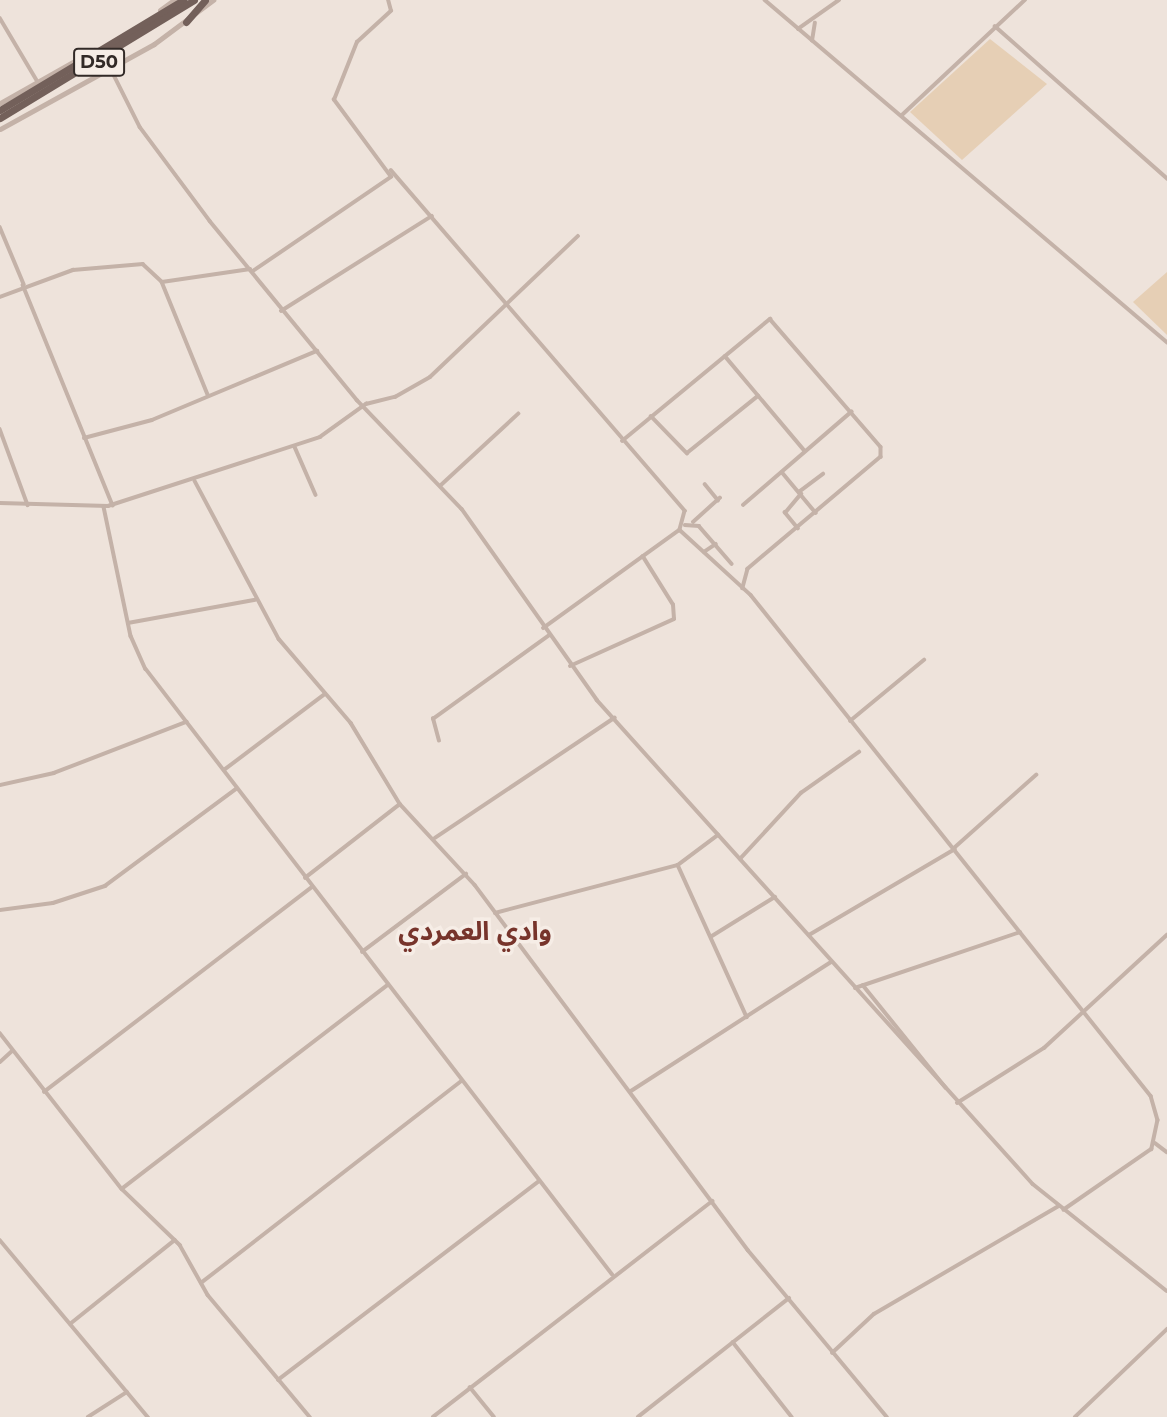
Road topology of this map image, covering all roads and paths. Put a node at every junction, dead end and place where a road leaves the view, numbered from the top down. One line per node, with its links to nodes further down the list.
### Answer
1 (174, 0): 19 (street)
2 (183, 0): 21 (main road, D50)
3 (194, 0): 23 (main road, D50)
4 (205, 0): 11 (main road)
5 (213, 0): 11 (street)
6 (388, 0): 25 (street)
7 (765, 0): 14 (street)
8 (839, 0): 12 (street)
9 (1025, 0): 13 (street)
10 (0, 18): 19 (street)
11 (186, 22): 16 (street)
12 (815, 23): 14 (street); 15 (street)
13 (995, 26): 22 (street); 26 (street)
14 (798, 29): 15 (street)
15 (812, 41): 22 (street)
16 (110, 67): 17 (street); 18 (street)
17 (103, 72): 18 (street); 24 (street)
18 (110, 75): 30 (street)
19 (38, 82): 20 (street)
20 (0, 103)
21 (0, 110)
22 (902, 115): 36 (street)
23 (0, 118)
24 (0, 129)
25 (391, 170): 27 (street); 30 (street)
26 (1167, 178)
27 (432, 216): 34 (street); 35 (street)
28 (0, 227): 32 (street)
29 (578, 236): 34 (street)
30 (251, 270): 31 (street); 35 (street)
31 (162, 282): 32 (street); 39 (street)
32 (24, 285): 33 (street); 46 (street)
33 (0, 297)
34 (509, 300): 41 (street); 47 (street)
35 (281, 311): 37 (street)
36 (1167, 342)
37 (317, 351): 39 (street); 41 (street)
38 (725, 356): 40 (street); 42 (street); 44 (street)
39 (208, 395): 46 (street)
40 (758, 396): 44 (street); 49 (street)
41 (363, 407): 48 (street); 54 (street)
42 (851, 412): 49 (street); 62 (street)
43 (518, 414): 54 (street)
44 (651, 416): 47 (street)
45 (0, 429): 60 (street)
46 (84, 438): 58 (street)
47 (622, 441): 64 (street)
48 (295, 447): 52 (street); 56 (street)
49 (805, 452): 50 (street)
50 (782, 472): 55 (street); 59 (street)
51 (823, 474): 55 (street)
52 (195, 481): 58 (street); 71 (street)
53 (705, 484): 63 (street)
54 (441, 485): 73 (street)
55 (800, 493): 62 (street); 65 (street)
56 (316, 495)
57 (0, 503): 60 (street)
58 (113, 505): 61 (street)
59 (743, 505)
60 (28, 506): 61 (street)
61 (104, 507): 72 (street)
62 (816, 513): 65 (street)
63 (693, 523): 64 (street); 66 (street)
64 (682, 528): 67 (street); 68 (street)
65 (798, 529): 70 (street)
66 (716, 544): 67 (street); 69 (street)
67 (704, 552): 70 (street)
68 (643, 556): 73 (street); 76 (street)
69 (732, 564)
70 (743, 588): 79 (street)
71 (255, 600): 72 (street); 77 (street)
72 (128, 623): 80 (street)
73 (544, 628): 74 (street)
74 (549, 636): 76 (street); 81 (street)
75 (924, 660): 79 (street)
76 (570, 666): 78 (street)
77 (325, 694): 83 (street); 88 (street)
78 (614, 718): 90 (street); 91 (street)
79 (850, 721): 92 (street)
80 (186, 722): 83 (street); 85 (street)
81 (439, 741)
82 (859, 752): 87 (street)
83 (224, 770): 86 (street)
84 (1036, 775): 92 (street)
85 (0, 785)
86 (236, 789): 96 (street); 99 (street)
87 (793, 802): 89 (street); 93 (street)
88 (400, 804): 91 (street); 96 (street)
89 (797, 807)
90 (718, 835): 93 (street); 94 (street)
91 (434, 838): 95 (street)
92 (955, 849): 101 (street); 102 (street)
93 (740, 859): 98 (street)
94 (678, 865): 100 (street); 104 (street)
95 (466, 874): 100 (street); 105 (street)
96 (305, 878): 97 (street)
97 (312, 887): 105 (street); 117 (street)
98 (775, 897): 102 (street); 104 (street)
99 (0, 910)
100 (495, 913): 116 (street)
101 (1020, 932): 108 (street); 110 (street)
102 (808, 935): 106 (street)
103 (1167, 935): 110 (street)
104 (711, 937): 111 (street)
105 (362, 951): 107 (street)
106 (831, 962): 109 (street); 111 (street)
107 (388, 985): 115 (street); 122 (street)
108 (863, 985): 109 (street); 118 (street)
109 (855, 988): 118 (street)
110 (1086, 1011): 118 (street); 119 (street)
111 (747, 1017): 116 (street)
112 (0, 1033): 113 (street)
113 (11, 1052): 114 (street); 117 (street)
114 (0, 1062)
115 (461, 1081): 121 (street); 131 (street)
116 (631, 1091): 123 (street)
117 (43, 1093): 122 (street)
118 (957, 1103): 124 (street)
119 (1155, 1143): 120 (street); 125 (street)
120 (1167, 1153)
121 (539, 1181): 130 (street); 138 (street)
122 (122, 1189): 127 (street)
123 (712, 1201): 130 (street); 133 (street)
124 (1059, 1206): 125 (street); 137 (street)
125 (1064, 1210): 132 (street)
126 (0, 1240): 128 (street)
127 (175, 1240): 131 (street); 134 (street)
128 (7, 1249): 129 (street); 134 (street)
129 (0, 1255)
130 (612, 1274): 139 (street)
131 (201, 1283): 138 (street)
132 (1167, 1291)
133 (789, 1298): 136 (street); 137 (street)
134 (70, 1324): 140 (street)
135 (1167, 1329): 149 (street)
136 (733, 1342): 146 (street); 147 (street)
137 (832, 1353): 148 (street)
138 (278, 1380): 143 (street)
139 (470, 1387): 144 (street); 145 (street)
140 (127, 1392): 141 (street); 142 (street)
141 (89, 1417)
142 (148, 1417)
143 (310, 1417)
144 (433, 1417)
145 (494, 1417)
146 (638, 1417)
147 (792, 1417)
148 (887, 1417)
149 (1075, 1417)

